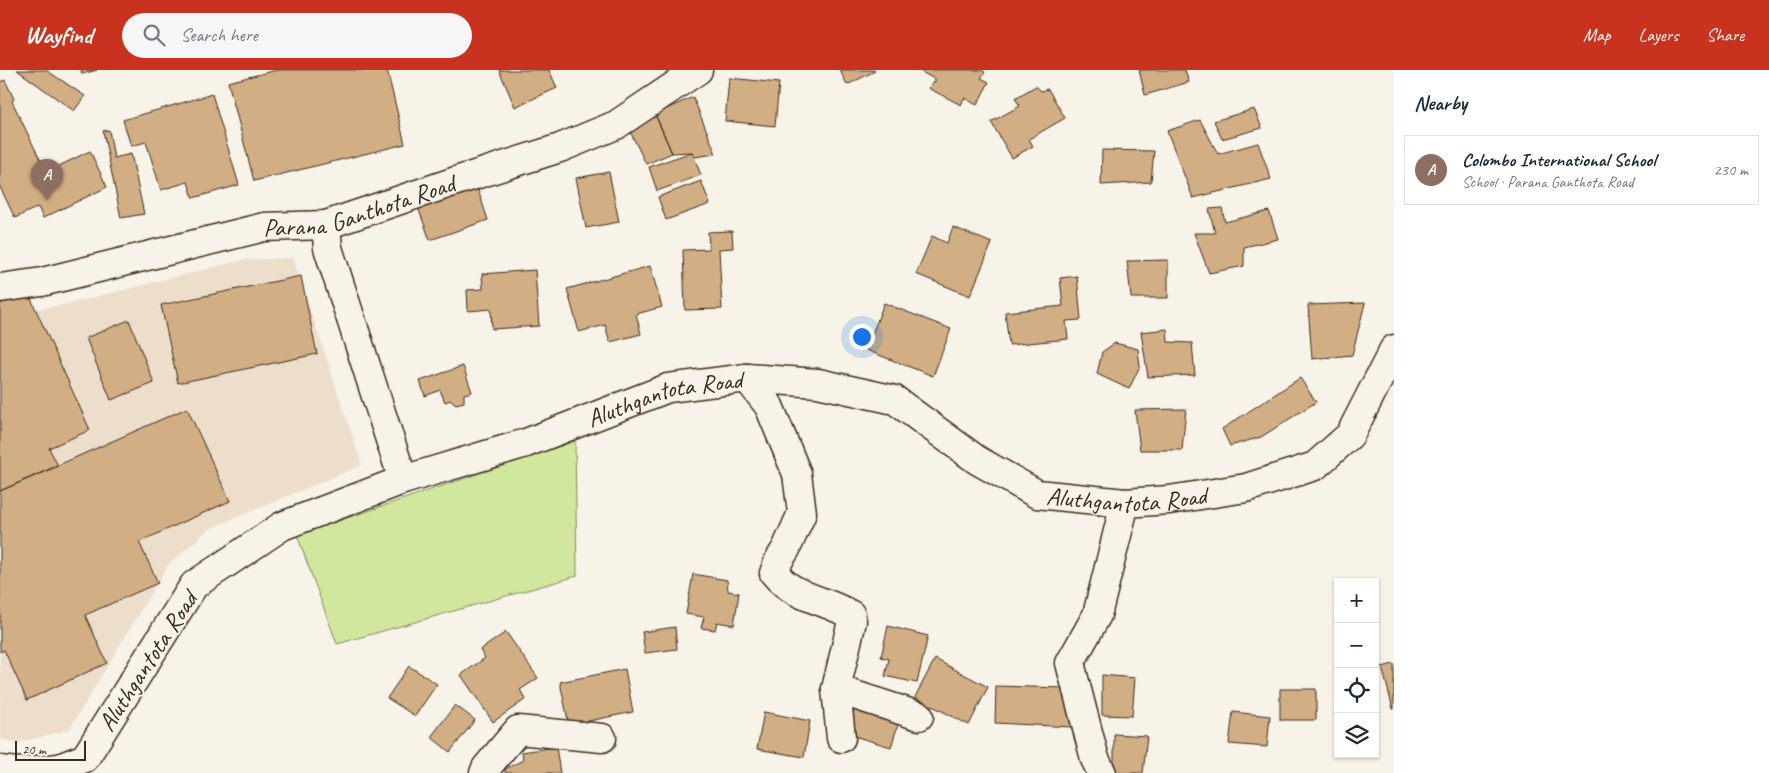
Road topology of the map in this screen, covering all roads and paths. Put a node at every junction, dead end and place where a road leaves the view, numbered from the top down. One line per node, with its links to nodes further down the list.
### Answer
1 (698, 70): 2 (street, Parana Ganthota Road)
2 (326, 225): 3 (street, Parana Ganthota Road); 6 (street)
3 (0, 288)
4 (1394, 349): 7 (street, Aluthgantota Road)
5 (747, 378): 6 (street, Aluthgantota Road); 7 (street, Aluthgantota Road); 8 (street)
6 (403, 480): 12 (street, Aluthgantota Road)
7 (1124, 503): 14 (street)
8 (836, 689): 9 (street); 11 (street)
9 (920, 716)
10 (602, 738): 13 (street)
11 (841, 738)
12 (0, 770)
13 (484, 773)
14 (1102, 773)

